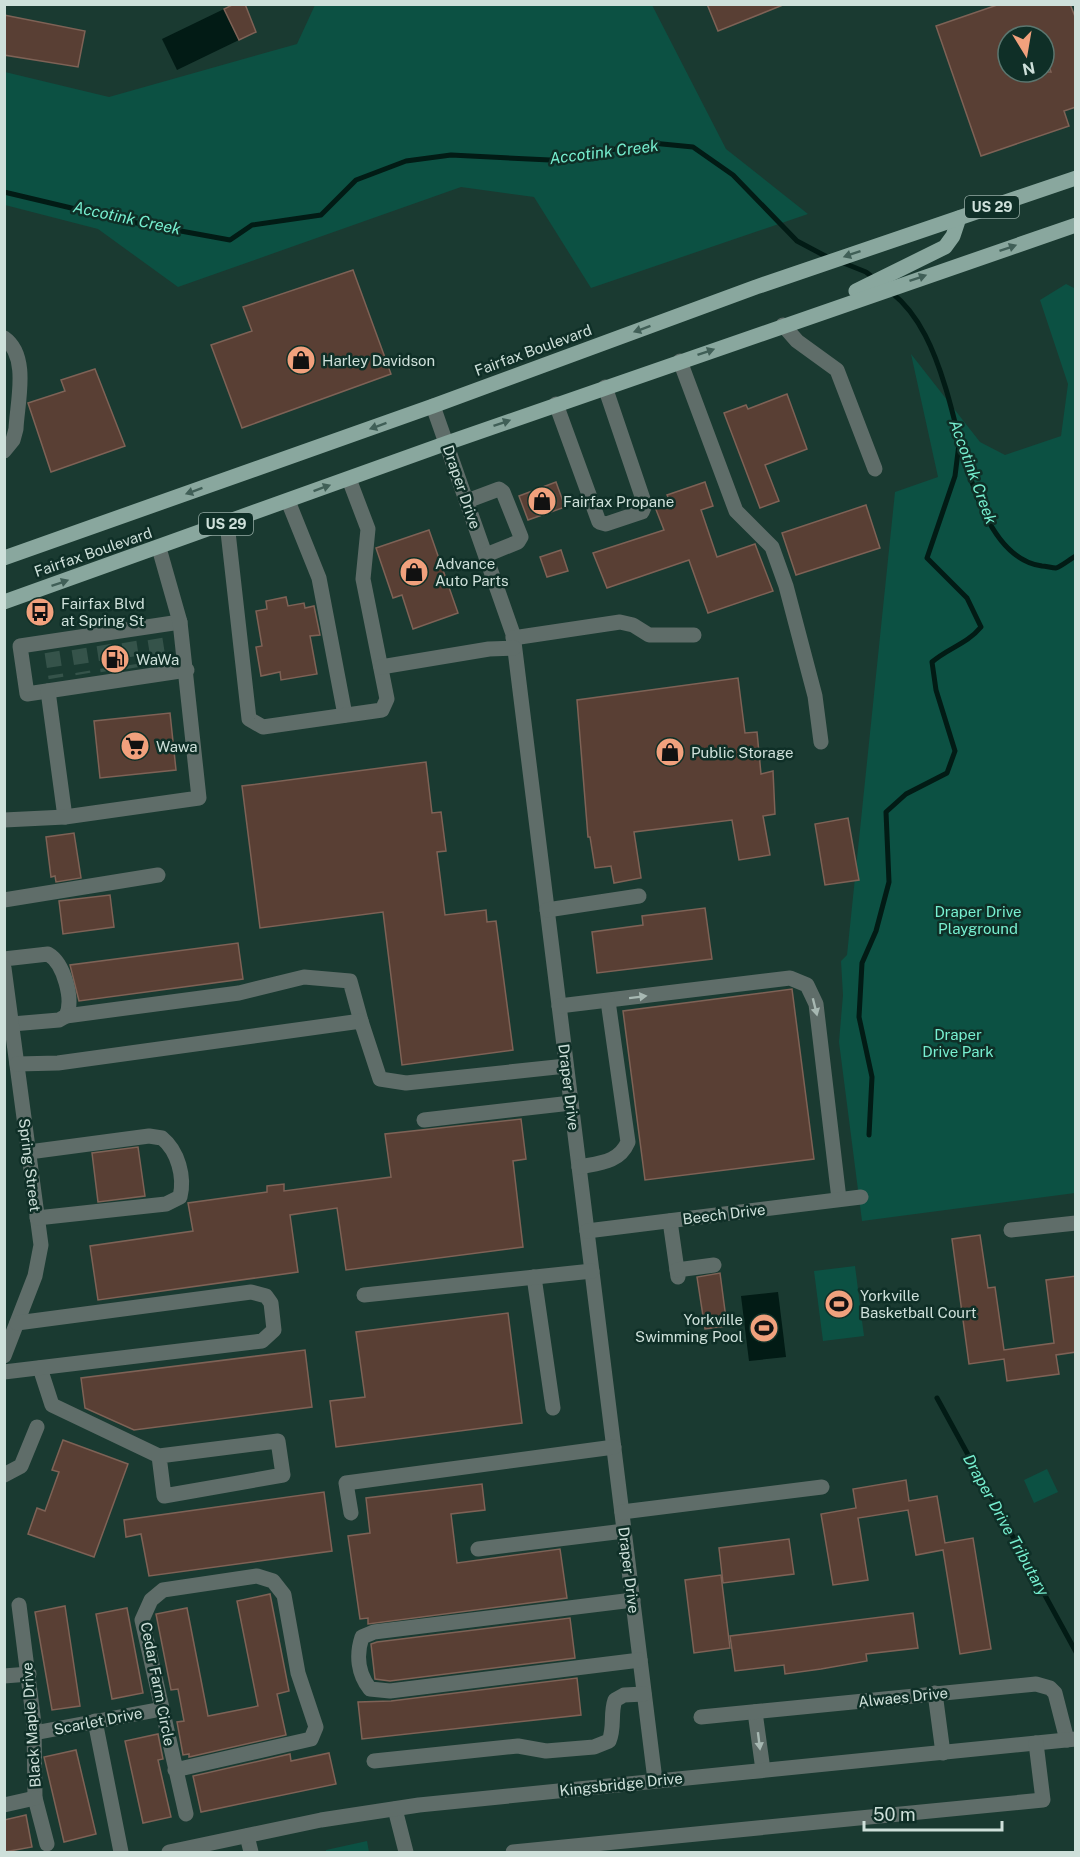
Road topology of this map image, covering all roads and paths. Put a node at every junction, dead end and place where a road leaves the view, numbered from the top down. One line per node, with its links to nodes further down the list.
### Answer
1 (1076, 178): 2 (main road, Fairfax Boulevard / US 29)
2 (958, 218): 4 (main road); 10 (main road, Fairfax Boulevard / US 29, one-way to 10)
3 (1076, 225): 4 (main road, Fairfax Boulevard / US 29, one-way to 3)
4 (803, 317): 5 (main road, Fairfax Boulevard / US 29)
5 (783, 324): 7 (main road, Fairfax Boulevard / US 29, one-way to 5); 13 (street)
6 (4, 338): 12 (street)
7 (680, 361): 8 (main road, Fairfax Boulevard / US 29); 29 (street)
8 (605, 387): 9 (main road, Fairfax Boulevard / US 29); 9 (street)
9 (556, 404): 11 (main road, Fairfax Boulevard / US 29, one-way to 9)
10 (433, 406): 11 (street, Draper Drive); 20 (main road, Fairfax Boulevard / US 29, one-way to 20)
11 (447, 443): 14 (main road, Fairfax Boulevard / US 29); 16 (street, Draper Drive)
12 (4, 451)
13 (875, 469)
14 (349, 479): 15 (main road, Fairfax Boulevard / US 29, one-way to 14); 25 (street)
15 (288, 501): 17 (main road, Fairfax Boulevard / US 29); 28 (street)
16 (467, 501): 19 (street, Draper Drive); 19 (street)
17 (227, 523): 18 (main road, Fairfax Boulevard / US 29); 28 (street)
18 (159, 548): 21 (main road, Fairfax Boulevard / US 29, one-way to 18); 22 (street)
19 (486, 555): 24 (street, Draper Drive)
20 (4, 558)
21 (4, 602)
22 (180, 622): 26 (street); 27 (street)
23 (694, 635): 24 (street)
24 (514, 643): 25 (street); 35 (street, Draper Drive)
25 (381, 667): 28 (street)
26 (187, 670): 27 (street); 30 (street)
27 (54, 686): 30 (street)
28 (345, 716)
29 (821, 742)
30 (65, 817): 31 (street)
31 (4, 820)
32 (158, 875): 34 (street)
33 (639, 896): 35 (street)
34 (4, 900)
35 (547, 910): 39 (street, Draper Drive)
36 (4, 959): 40 (street)
37 (4, 968): 42 (street, Spring Street)
38 (608, 1000): 39 (street); 48 (street); 50 (street, one-way to 50)
39 (559, 1006): 44 (street, Draper Drive)
40 (66, 1016): 41 (street); 42 (street)
41 (361, 1021): 43 (street); 44 (street)
42 (12, 1024): 43 (street, Spring Street)
43 (17, 1064): 47 (street, Spring Street)
44 (566, 1066): 45 (street, Draper Drive)
45 (571, 1103): 46 (street); 48 (street, Draper Drive)
46 (424, 1120)
47 (29, 1152): 51 (street, Spring Street); 51 (street)
48 (579, 1167): 55 (street, Draper Drive)
49 (861, 1197): 50 (street, Beech Drive)
50 (839, 1199): 52 (street, Beech Drive)
51 (37, 1218): 60 (street, Spring Street)
52 (670, 1221): 55 (street, Beech Drive); 56 (street)
53 (1076, 1223): 54 (street)
54 (1011, 1230)
55 (587, 1231): 57 (street, Draper Drive)
56 (714, 1265)
57 (592, 1271): 58 (street); 66 (street, Draper Drive)
58 (534, 1277): 59 (street); 64 (street)
59 (364, 1295)
60 (17, 1323): 61 (street, Spring Street); 62 (street)
61 (4, 1356)
62 (40, 1368): 63 (street); 67 (street)
63 (4, 1372)
64 (553, 1408)
65 (37, 1427): 68 (street)
66 (614, 1447): 70 (street, Draper Drive); 71 (street)
67 (159, 1456): 67 (street)
68 (4, 1475)
69 (822, 1487): 70 (street)
70 (622, 1512): 72 (street, Draper Drive)
71 (351, 1513)
72 (624, 1531): 73 (street); 74 (street, Draper Drive)
73 (478, 1549)
74 (633, 1600): 76 (street, Draper Drive); 76 (street)
75 (19, 1605): 77 (street, Black Maple Drive)
76 (640, 1660): 80 (street, Draper Drive)
77 (29, 1674): 78 (street); 85 (street, Black Maple Drive)
78 (4, 1676)
79 (935, 1693): 82 (street, Alwaes Drive); 86 (street, Alwaes Drive); 88 (street)
80 (644, 1694): 89 (street); 92 (street, Draper Drive)
81 (162, 1709): 84 (street, Scarlet Drive); 90 (street, Cedar Farm Circle); 90 (street, Cedar Farm Circle)
82 (755, 1712): 83 (street, Alwaes Drive); 91 (street, one-way to 91)
83 (701, 1717)
84 (96, 1721): 85 (street, Scarlet Drive); 99 (street)
85 (34, 1733): 93 (street, Black Maple Drive)
86 (1071, 1740): 87 (street, Kingsbridge Drive)
87 (1036, 1743): 88 (street, Kingsbridge Drive); 103 (street)
88 (943, 1753): 91 (street, Kingsbridge Drive)
89 (374, 1761)
90 (176, 1770): 96 (street, Cedar Farm Circle)
91 (763, 1770): 92 (street, Kingsbridge Drive)
92 (655, 1780): 95 (street, Kingsbridge Drive)
93 (35, 1798): 94 (street); 98 (street, Black Maple Drive)
94 (4, 1805)
95 (395, 1809): 97 (street, Kingsbridge Drive); 102 (street)
96 (186, 1814)
97 (247, 1836): 100 (street, Kingsbridge Drive); 101 (street)
98 (47, 1844)
99 (121, 1852)
100 (169, 1852)
101 (251, 1852)
102 (406, 1852)
103 (513, 1852)

